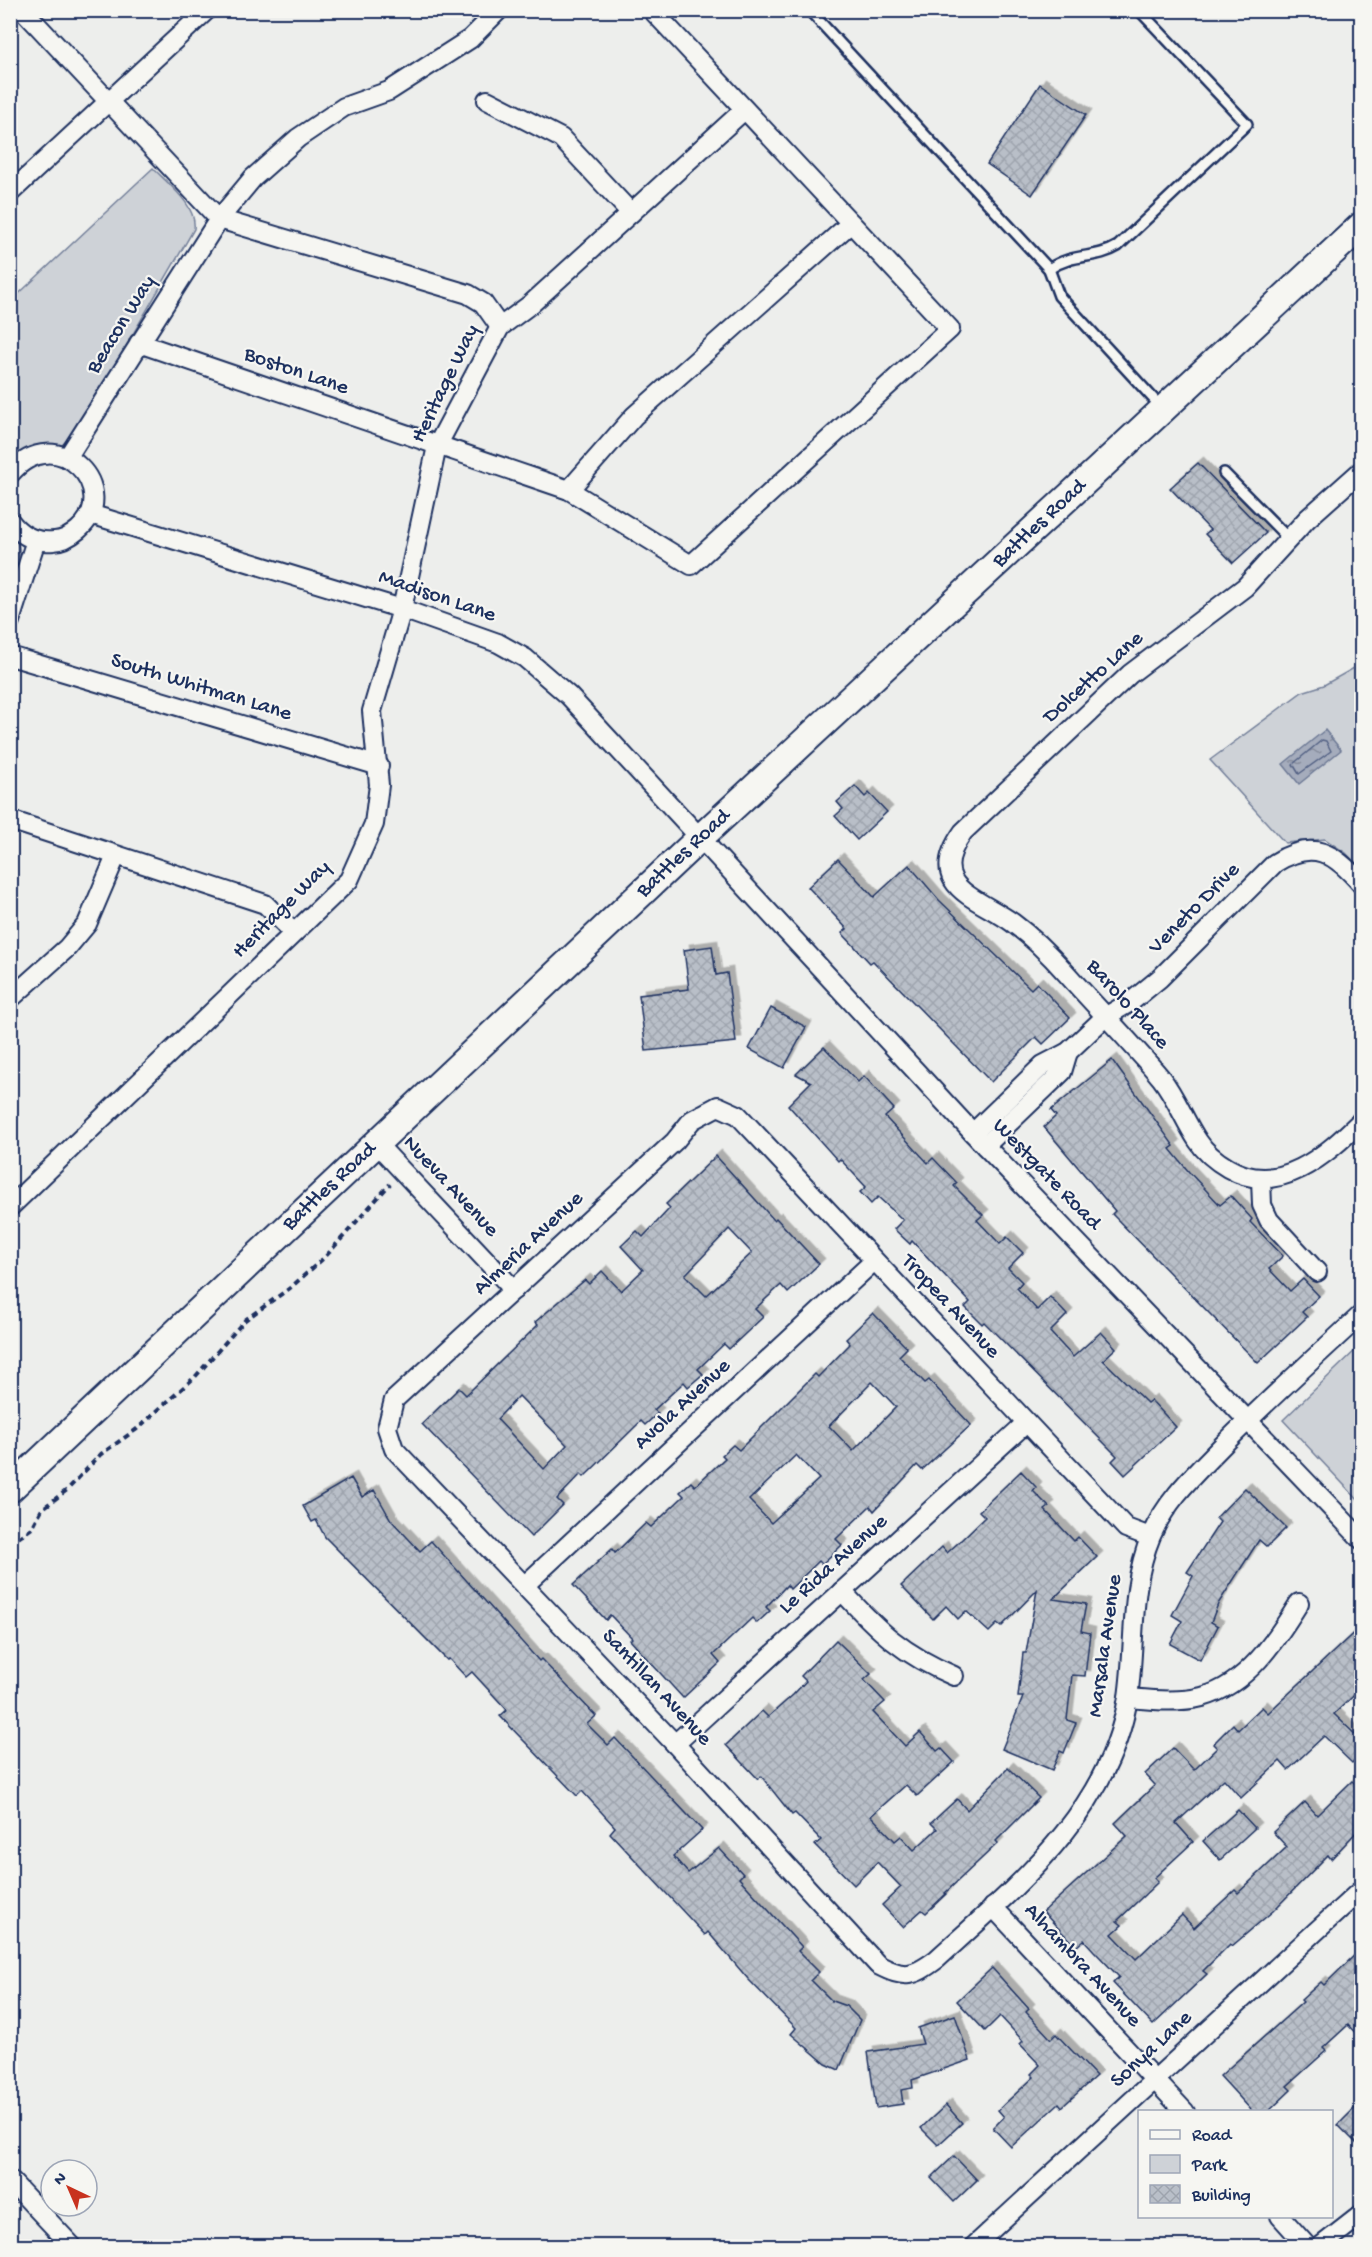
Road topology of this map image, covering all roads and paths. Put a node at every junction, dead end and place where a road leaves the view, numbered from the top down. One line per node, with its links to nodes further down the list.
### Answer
1 (22, 10): 7 (street); 9 (street)
2 (207, 10): 9 (street)
3 (499, 10): 13 (street, Beacon Way)
4 (652, 10): 10 (street)
5 (809, 10): 16 (lane)
6 (1139, 10): 16 (lane)
7 (10, 16)
8 (487, 100): 12 (street)
9 (110, 103): 11 (street); 13 (street)
10 (744, 110): 12 (street, Heritage Way); 14 (street)
11 (10, 193)
12 (631, 213): 17 (street, Heritage Way)
13 (219, 219): 17 (street); 18 (street, Beacon Way)
14 (851, 223): 25 (street); 25 (street, Boston Lane)
15 (1362, 225): 19 (street, Battles Road)
16 (1049, 269): 19 (lane)
17 (500, 327): 20 (street, Heritage Way)
18 (139, 343): 20 (street, Boston Lane); 21 (street, Beacon Way)
19 (1163, 409): 35 (street, Battles Road)
20 (437, 446): 25 (street, Boston Lane); 30 (street, Heritage Way)
21 (67, 458): 24 (street); 26 (street)
22 (1362, 470): 28 (street, Dolcetto Lane)
23 (1224, 473): 28 (lane)
24 (10, 474)
25 (569, 490)
26 (90, 513): 29 (street); 30 (street, Madison Lane)
27 (10, 521): 29 (street)
28 (1289, 539): 37 (street, Dolcetto Lane)
29 (36, 540): 31 (street)
30 (402, 609): 33 (street, Heritage Way); 35 (street, Madison Lane)
31 (10, 621)
32 (10, 656): 33 (street, South Whitman Lane)
33 (379, 766): 39 (street, Heritage Way)
34 (10, 820): 36 (street)
35 (700, 838): 44 (street, Westgate Road); 45 (street, Battles Road)
36 (116, 856): 39 (street); 40 (street)
37 (948, 868): 41 (street, Barolo Place)
38 (1362, 885): 41 (street, Veneto Drive)
39 (294, 933): 49 (street, Heritage Way)
40 (10, 999)
41 (1105, 1017): 44 (street, Veneto Drive); 48 (street, Barolo Place)
42 (718, 1106): 50 (street, Tropea Avenue); 52 (street, Almeria Avenue)
43 (1362, 1120): 48 (street)
44 (979, 1140): 54 (street, Westgate Road)
45 (376, 1143): 47 (street, Nueva Avenue); 57 (street, Battles Road)
46 (423, 1152): 47 (path)
47 (403, 1172): 52 (street, Nueva Avenue); 60 (path)
48 (1261, 1179): 51 (street)
49 (10, 1207)
50 (874, 1261): 55 (street, Tropea Avenue); 61 (street, Avola Avenue)
51 (1317, 1272)
52 (514, 1290): 56 (street, Almeria Avenue)
53 (1362, 1314): 54 (street, Marsala Avenue)
54 (1247, 1421): 58 (street, Marsala Avenue); 59 (street, Westgate Road)
55 (1026, 1422): 58 (street, Tropea Avenue); 62 (street, Le Rida Avenue)
56 (387, 1428): 61 (street, Santillan Avenue)
57 (10, 1489)
58 (1150, 1537): 65 (street, Marsala Avenue)
59 (1362, 1540)
60 (10, 1544)
61 (525, 1585): 66 (street, Santillan Avenue)
62 (842, 1591): 64 (street); 66 (street, Le Rida Avenue)
63 (1299, 1603): 65 (street)
64 (954, 1676)
65 (1128, 1698): 68 (street, Marsala Avenue)
66 (675, 1744): 69 (street, Santillan Avenue)
67 (1362, 1889): 70 (street, Sonya Lane)
68 (993, 1907): 69 (street, Marsala Avenue); 70 (street, Alhambra Avenue)
69 (898, 1975)
70 (1156, 2079): 71 (street, Alhambra Avenue); 76 (street, Sonya Lane)
71 (1183, 2110)
72 (10, 2180): 75 (street)
73 (1362, 2214): 78 (street)
74 (1281, 2218): 77 (street)
75 (72, 2247)
76 (974, 2247)
77 (1307, 2247)
78 (1321, 2247)

